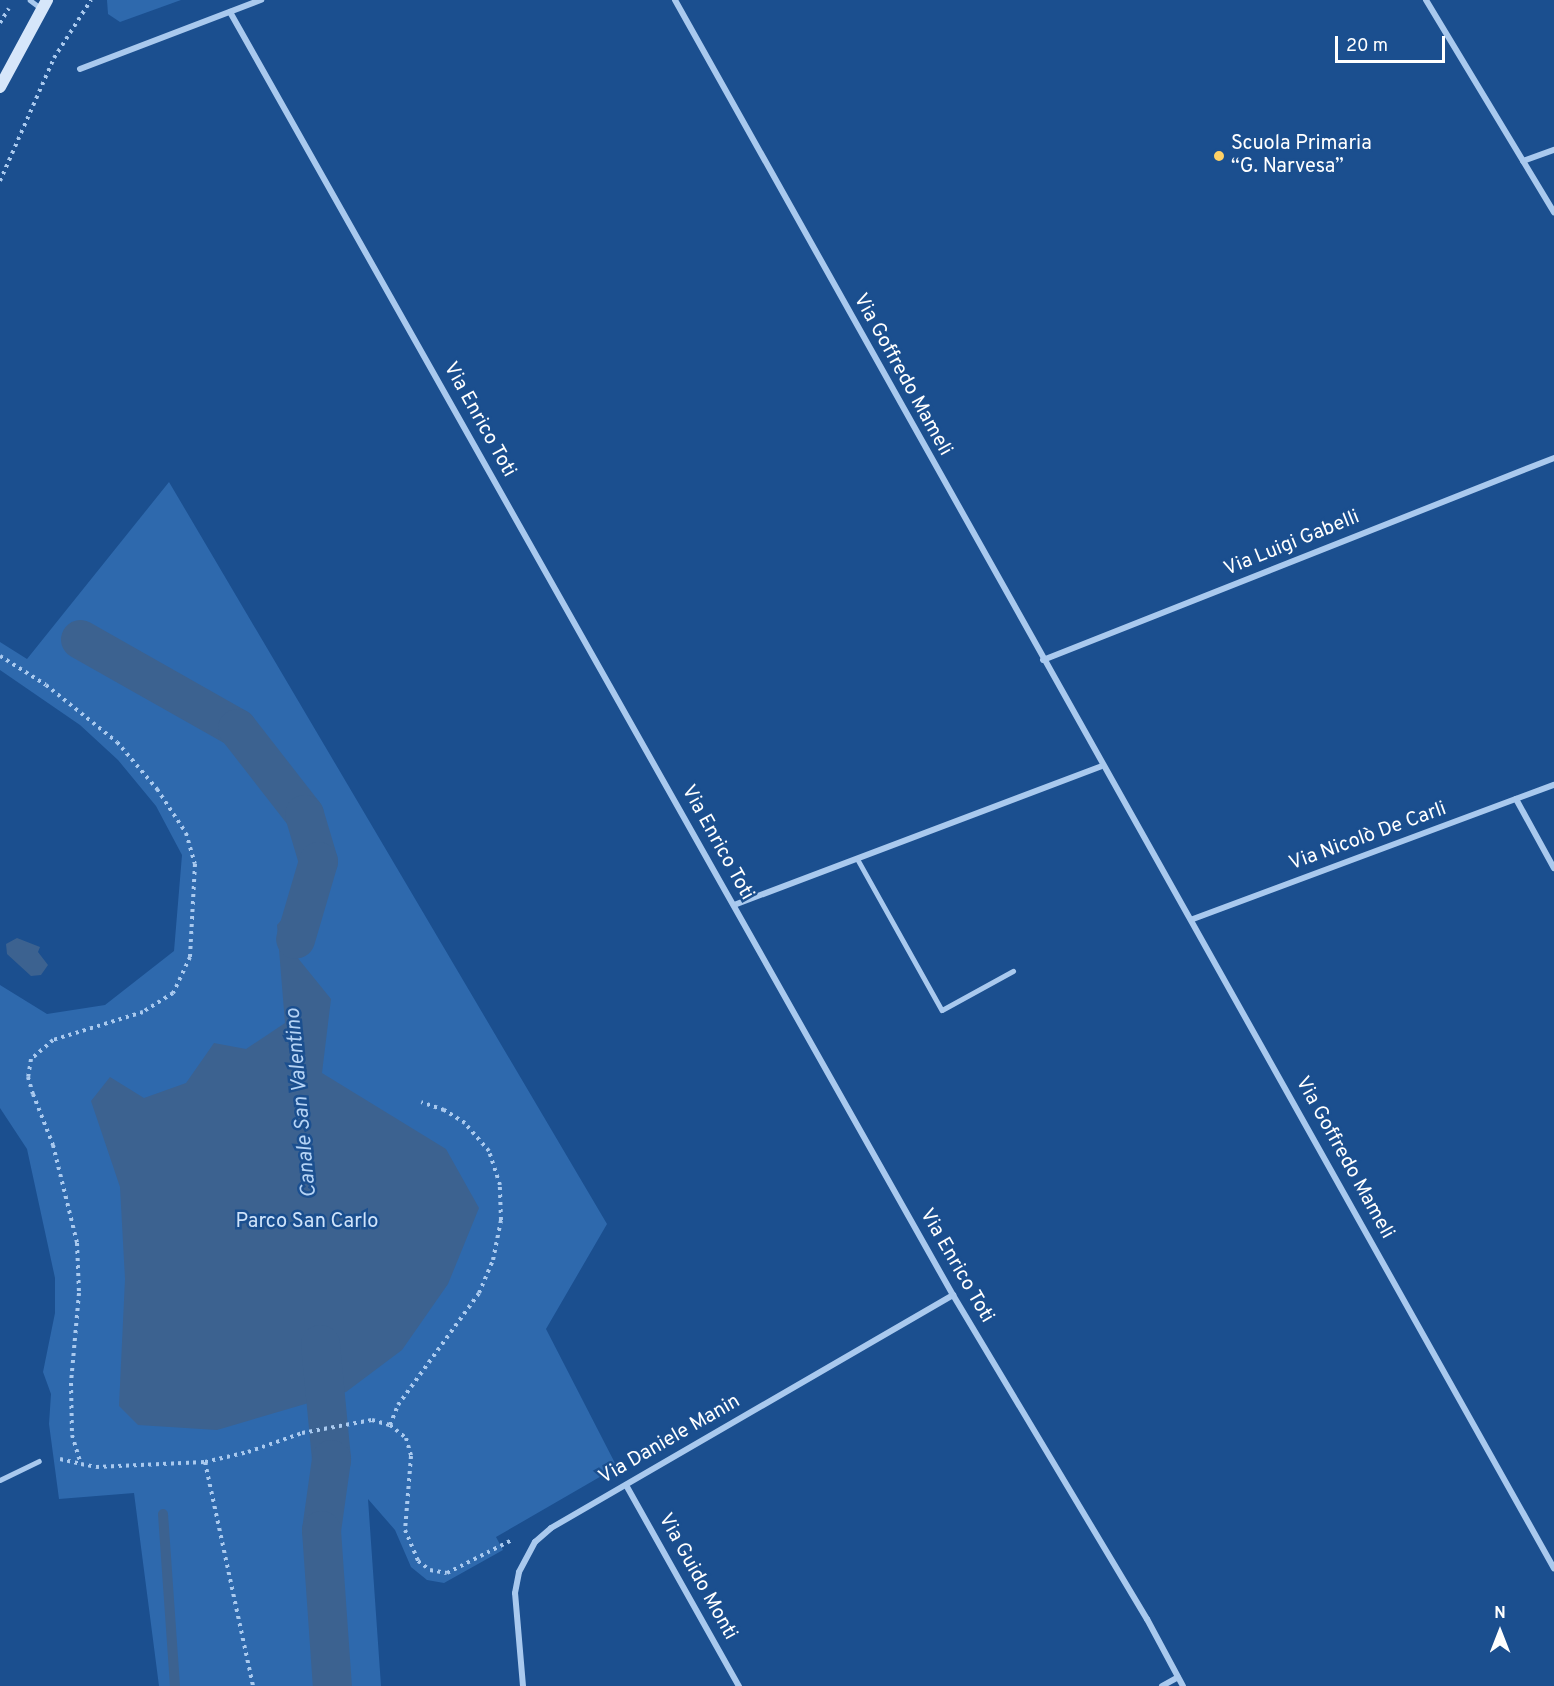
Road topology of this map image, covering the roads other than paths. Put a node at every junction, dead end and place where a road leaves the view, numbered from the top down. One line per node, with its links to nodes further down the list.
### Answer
1 (30, 0): 5 (lane)
2 (261, 0): 6 (street)
3 (675, 0): 13 (street, Via Goffredo Mameli)
4 (1426, 0): 10 (street)
5 (44, 4): 8 (street)
6 (230, 12): 7 (street); 19 (street, Via Enrico Toti)
7 (80, 69)
8 (0, 87)
9 (1554, 150): 10 (street)
10 (1523, 161): 11 (street)
11 (1554, 213)
12 (1554, 458): 13 (street, Via Luigi Gabelli)
13 (1043, 660): 14 (street, Via Goffredo Mameli)
14 (1101, 766): 17 (street); 20 (street, Via Goffredo Mameli)
15 (1554, 785): 16 (street, Via Nicolò De Carli)
16 (1516, 799): 18 (street); 20 (street, Via Nicolò De Carli)
17 (857, 858): 19 (street); 21 (lane)
18 (1554, 868)
19 (734, 905): 22 (street, Via Enrico Toti)
20 (1193, 919): 26 (street, Via Goffredo Mameli)
21 (1013, 971)
22 (953, 1295): 25 (street, Via Daniele Manin); 27 (street, Via Enrico Toti)
23 (39, 1461): 24 (lane)
24 (0, 1480)
25 (626, 1485): 28 (street, Via Daniele Manin); 29 (street, Via Guido Monti)
26 (1554, 1568)
27 (1178, 1677): 30 (street); 31 (street, Via Enrico Toti)
28 (523, 1686)
29 (739, 1686)
30 (1162, 1686)
31 (1183, 1686)

